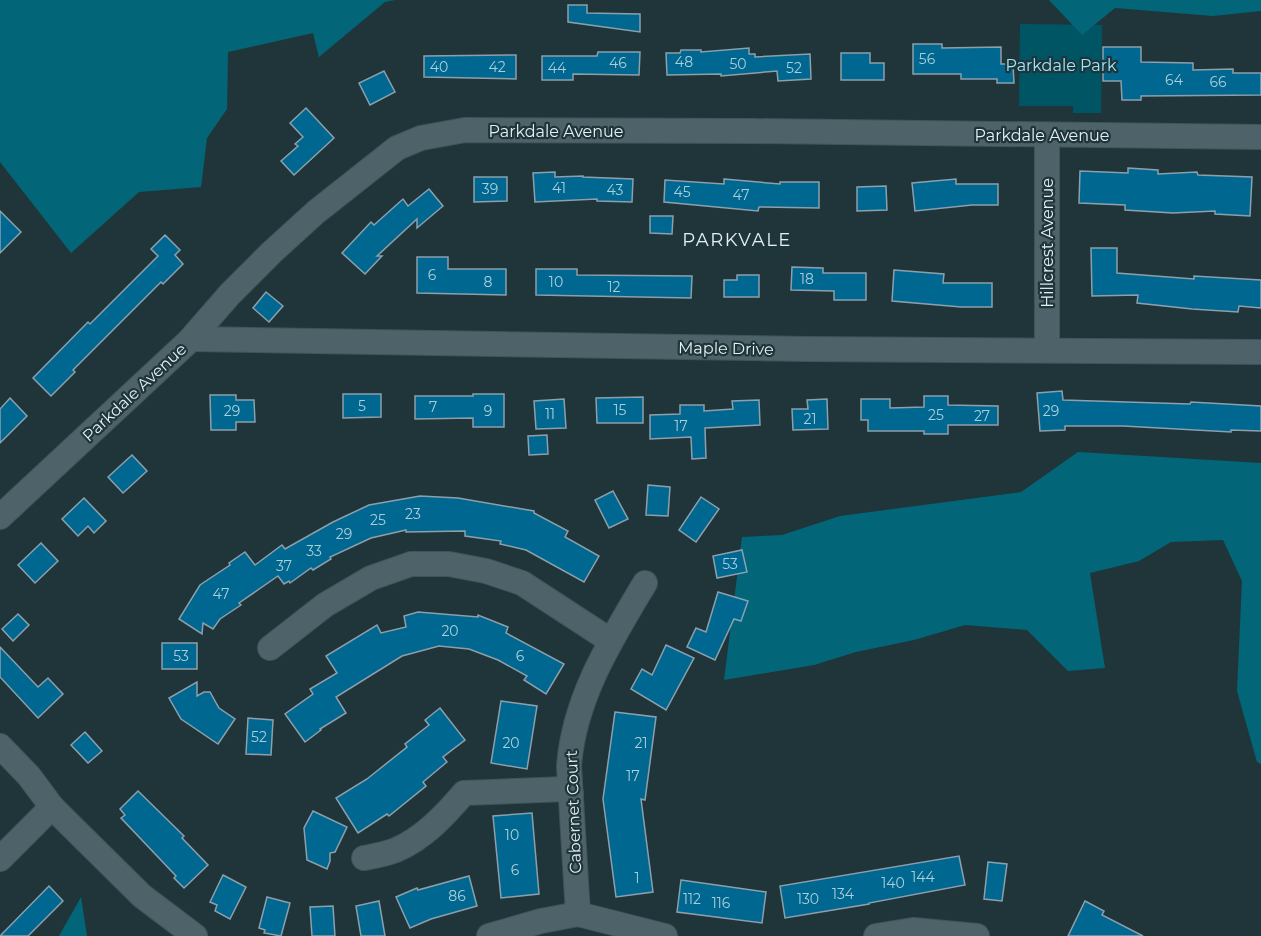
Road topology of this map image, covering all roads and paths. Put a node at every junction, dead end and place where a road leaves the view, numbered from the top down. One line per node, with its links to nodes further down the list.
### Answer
1 (1047, 135): 2 (street, Parkdale Avenue); 3 (street, Parkdale Avenue); 4 (street, Hillcrest Avenue)
2 (1261, 138)
3 (190, 339): 4 (street, Maple Drive); 6 (street, Parkdale Avenue)
4 (1047, 350): 5 (street, Maple Drive)
5 (1261, 352)
6 (0, 517)
7 (645, 583): 8 (street, Cabernet Court)
8 (611, 641): 9 (street); 11 (street, Cabernet Court)
9 (270, 648)
10 (0, 746): 12 (street)
11 (571, 794): 13 (street); 15 (street, Cabernet Court)
12 (52, 807): 14 (street); 16 (street)
13 (364, 858)
14 (0, 859)
15 (578, 914): 17 (street); 18 (street)
16 (195, 936)
17 (489, 936)
18 (665, 936)
19 (876, 936): 20 (street)
20 (977, 936)

